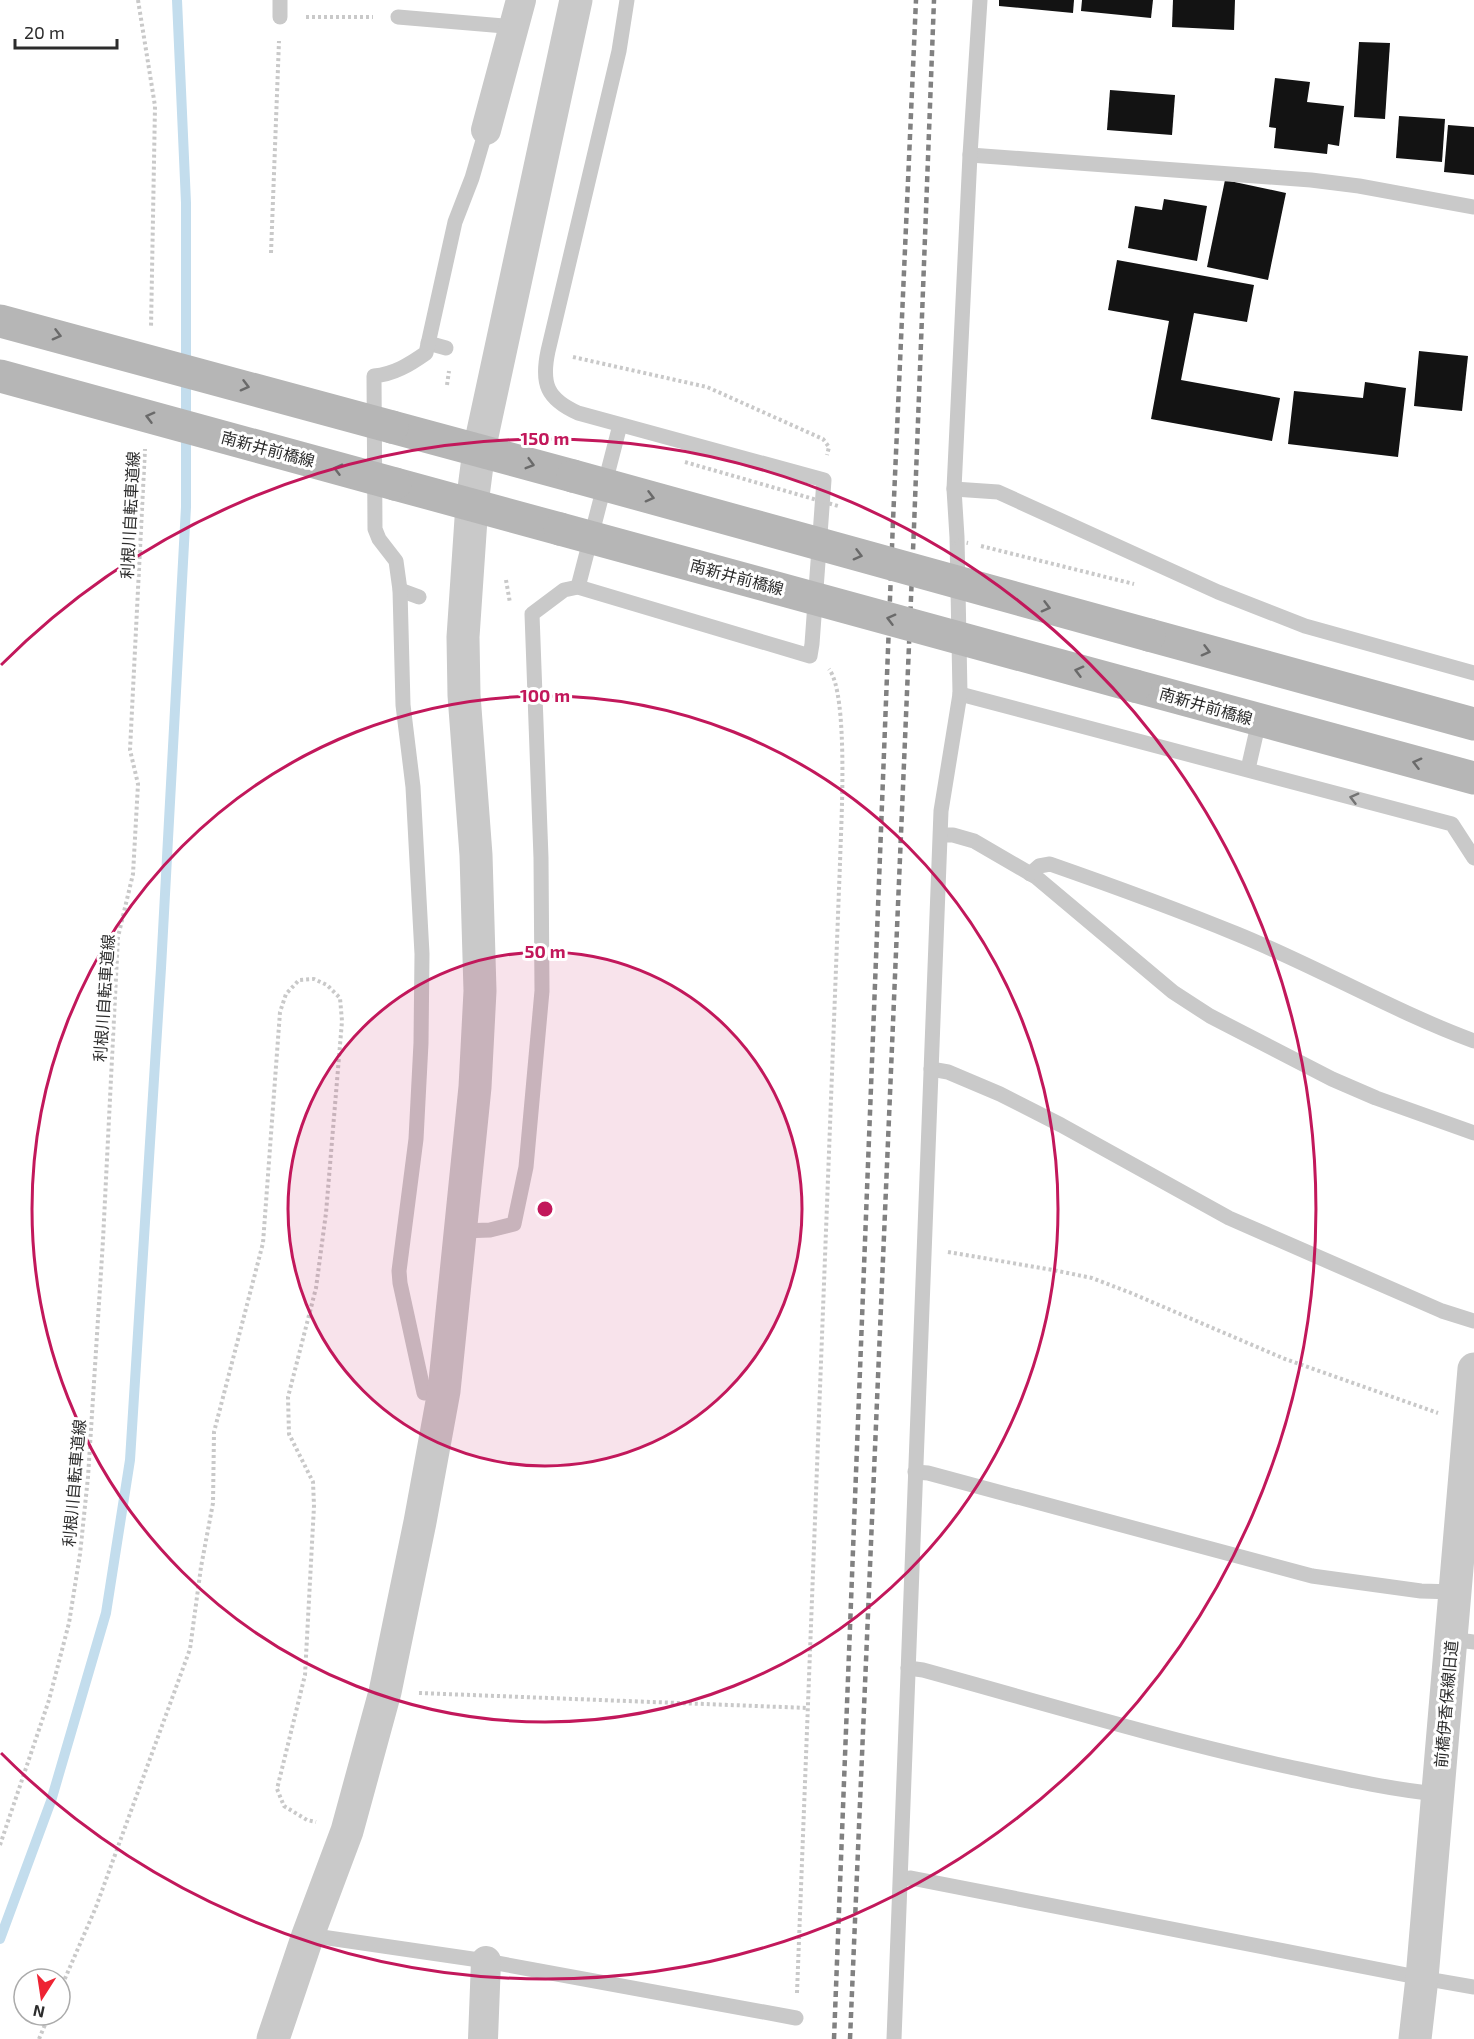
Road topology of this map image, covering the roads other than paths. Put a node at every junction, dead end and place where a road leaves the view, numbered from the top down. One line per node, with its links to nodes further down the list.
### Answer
1 (280, 0): 6 (lane)
2 (576, 0): 16 (street)
3 (627, 0): 15 (lane)
4 (980, 0): 9 (lane)
5 (518, 14): 7 (lane); 8 (street)
6 (280, 17)
7 (398, 17)
8 (486, 130): 12 (lane)
9 (970, 154): 10 (lane); 17 (lane)
10 (1474, 207)
11 (0, 321): 16 (main road, one-way to 16, bridge)
12 (428, 343): 13 (lane); 20 (lane)
13 (446, 348)
14 (0, 376): 18 (main road, 南新井前橋線, one-way to 14, bridge)
15 (620, 425): 19 (lane); 19 (lane)
16 (479, 450): 18 (street); 25 (main road, one-way to 25, bridge)
17 (954, 489): 22 (lane); 23 (lane)
18 (472, 504): 24 (main road, 南新井前橋線, one-way to 18, bridge); 34 (street)
19 (578, 587): 34 (lane)
20 (400, 590): 21 (lane); 37 (lane)
21 (419, 597)
22 (1474, 673)
23 (960, 693): 26 (lane); 28 (lane)
24 (1258, 721): 26 (lane); 27 (main road, 南新井前橋線, one-way to 24)
25 (1474, 724)
26 (1248, 769): 29 (lane, one-way to 26)
27 (1474, 778)
28 (941, 835): 30 (lane); 32 (lane)
29 (1474, 858)
30 (1030, 874): 31 (lane); 33 (lane)
31 (1474, 1041)
32 (931, 1070): 35 (lane); 38 (lane)
33 (1474, 1133)
34 (461, 1230): 37 (street)
35 (1474, 1321)
36 (1474, 1369): 39 (street, 前橋伊香保線旧道)
37 (444, 1391): 44 (street)
38 (915, 1472): 39 (lane); 41 (lane)
39 (1455, 1592): 40 (street, 前橋伊香保線旧道)
40 (1463, 1640): 42 (street, 前橋伊香保線旧道)
41 (908, 1668): 42 (lane); 43 (lane)
42 (1438, 1794): 46 (street, 前橋伊香保線旧道)
43 (901, 1879): 46 (lane); 51 (lane)
44 (308, 1935): 45 (lane); 49 (street)
45 (486, 1961): 48 (lane); 50 (street)
46 (1422, 1978): 47 (lane); 52 (street, 前橋伊香保線旧道)
47 (1474, 1986)
48 (796, 2018)
49 (273, 2039)
50 (483, 2039)
51 (894, 2039)
52 (1415, 2039)

